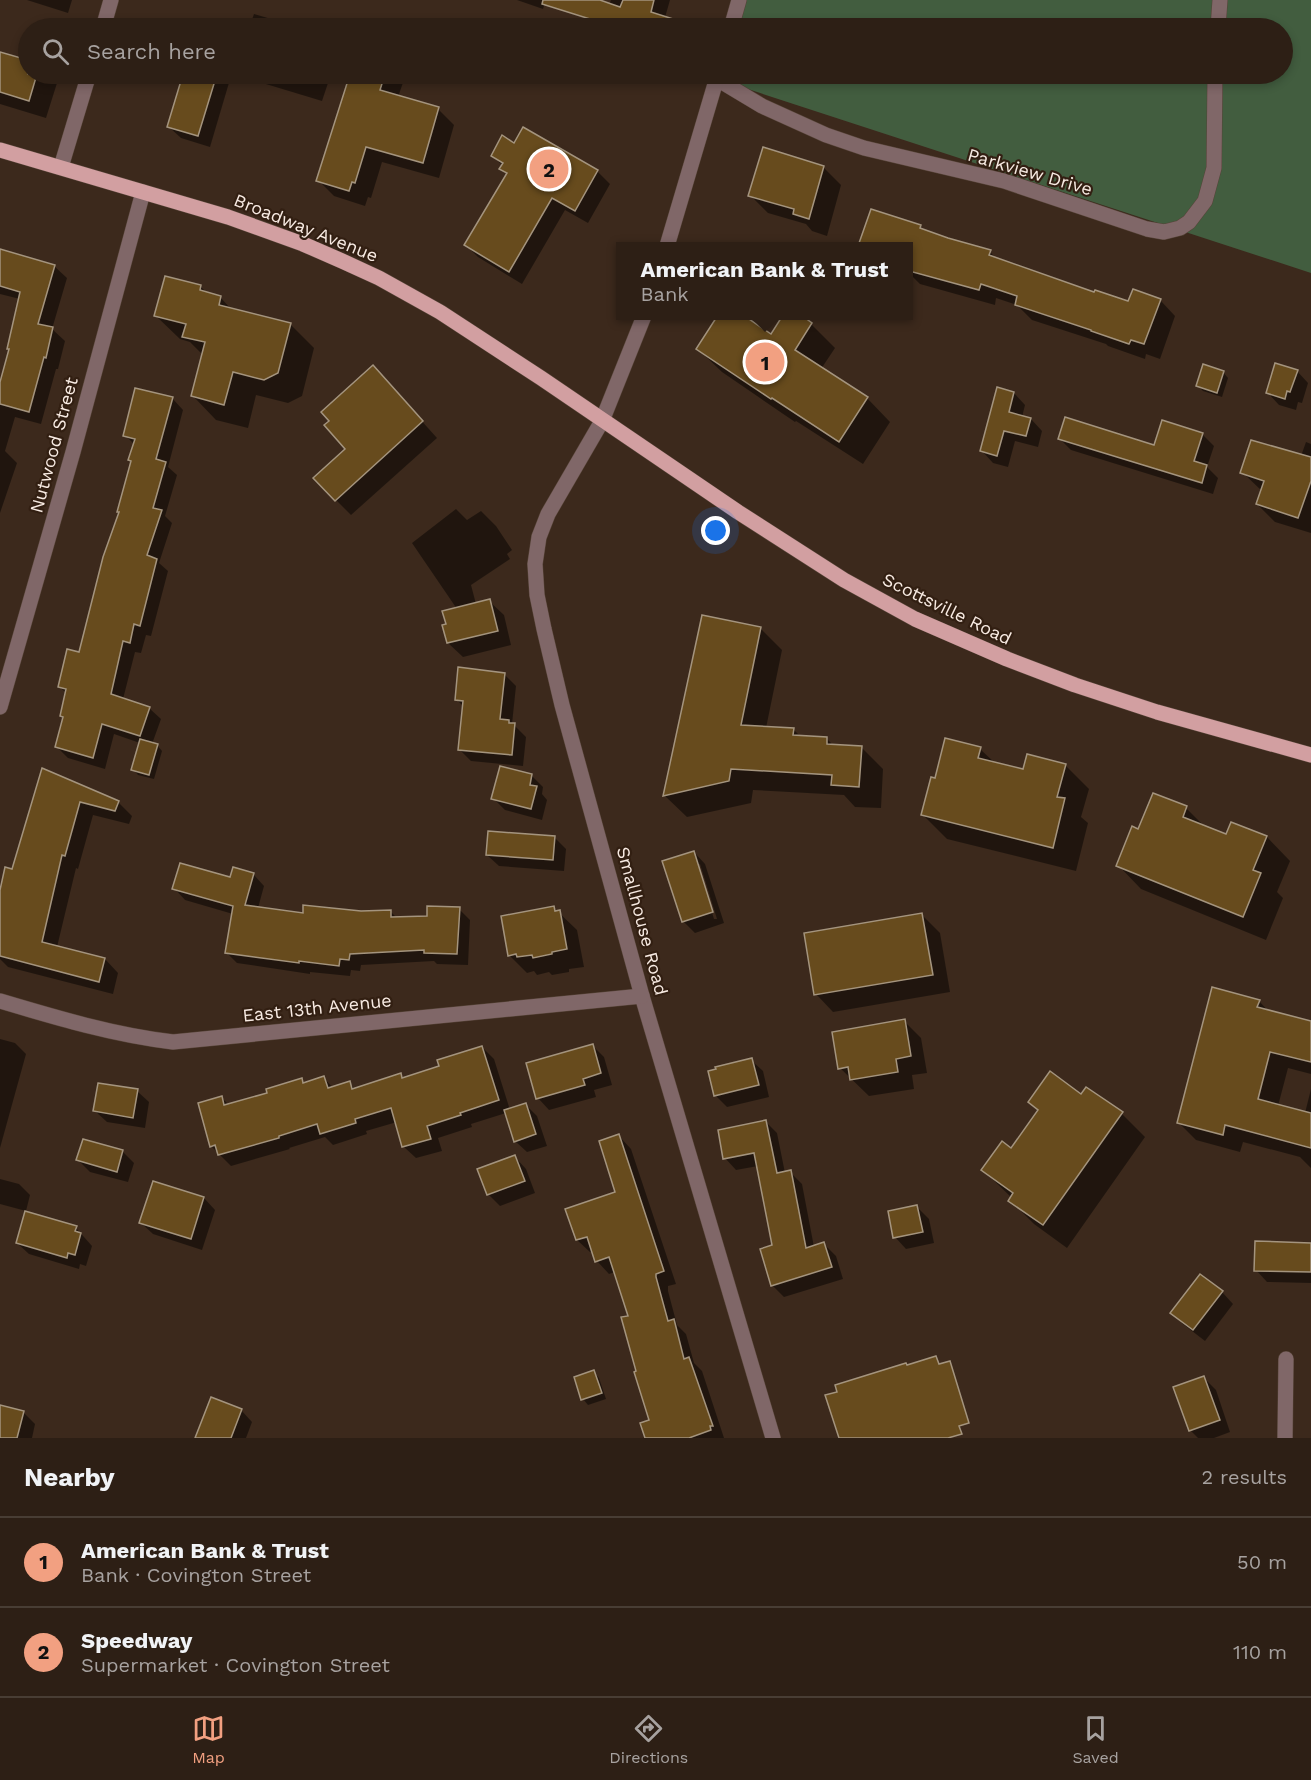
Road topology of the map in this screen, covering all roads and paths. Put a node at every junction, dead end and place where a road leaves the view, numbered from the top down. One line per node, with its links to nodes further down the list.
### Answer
1 (111, 0): 4 (street)
2 (739, 0): 5 (street)
3 (1220, 0): 6 (street)
4 (106, 18)
5 (734, 18)
6 (1219, 18)
7 (86, 84): 12 (street)
8 (716, 84): 14 (street)
9 (730, 84): 10 (street, Parkview Drive)
10 (1215, 84)
11 (0, 150): 12 (main road, Broadway Avenue)
12 (61, 167): 13 (main road, Broadway Avenue)
13 (143, 192): 16 (main road, Broadway Avenue); 17 (street, Nutwood Street)
14 (668, 242)
15 (642, 320): 16 (street, Smallhouse Road)
16 (602, 421): 18 (main road, Scottsville Road); 19 (street, Smallhouse Road)
17 (0, 707)
18 (1311, 755)
19 (642, 996): 20 (street, East 13th Avenue); 22 (street, Smallhouse Road)
20 (0, 1001)
21 (1286, 1359): 23 (street)
22 (773, 1438)
23 (1285, 1438)

